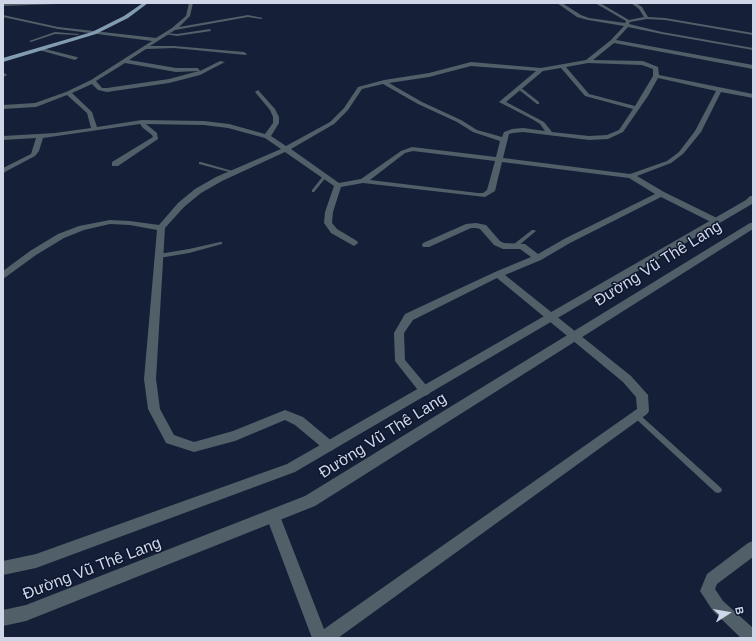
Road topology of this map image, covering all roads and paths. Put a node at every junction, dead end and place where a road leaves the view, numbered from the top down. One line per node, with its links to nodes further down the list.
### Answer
1 (56, 3): 7 (street)
2 (146, 3): 16 (main road)
3 (191, 3): 13 (street)
4 (559, 3): 12 (street)
5 (596, 3): 12 (street)
6 (634, 3): 11 (street)
7 (3, 5)
8 (120, 14): 15 (main road)
9 (3, 16): 15 (street)
10 (261, 18): 13 (street)
11 (647, 18): 12 (street); 19 (street)
12 (628, 23): 22 (street); 25 (street)
13 (174, 29): 18 (street)
14 (210, 30): 18 (lane)
15 (85, 31): 16 (street); 17 (main road)
16 (94, 33): 20 (street); 24 (main road)
17 (78, 34): 21 (lane); 27 (main road)
18 (166, 34): 20 (street)
19 (753, 34)
20 (158, 40): 23 (street)
21 (30, 41)
22 (613, 41): 31 (street); 34 (street)
23 (145, 48): 26 (street); 30 (street)
24 (41, 49): 28 (street); 29 (main road)
25 (753, 49)
26 (244, 54)
27 (3, 56)
28 (75, 58)
29 (3, 60)
30 (123, 61): 35 (street); 38 (street)
31 (588, 61): 33 (street); 37 (street)
32 (222, 62): 35 (street)
33 (562, 66): 36 (street); 47 (street)
34 (753, 67)
35 (209, 69): 38 (street)
36 (541, 70): 39 (street); 40 (street)
37 (656, 76): 41 (street); 47 (street)
38 (93, 81): 43 (street)
39 (384, 82): 54 (street); 55 (street)
40 (519, 88): 45 (lane); 50 (street)
41 (719, 90): 44 (street); 62 (street)
42 (258, 92): 52 (street)
43 (68, 93): 46 (street); 49 (street)
44 (753, 96)
45 (538, 103)
46 (3, 107)
47 (636, 108): 50 (street)
48 (142, 122): 49 (street); 52 (street); 58 (street)
49 (95, 129): 51 (street)
50 (551, 134): 54 (street)
51 (40, 136): 53 (street); 59 (street)
52 (267, 137): 55 (street)
53 (3, 138)
54 (504, 140): 56 (street)
55 (286, 149): 60 (street); 61 (street)
56 (500, 160): 62 (street); 63 (street); 63 (street)
57 (200, 163): 60 (lane)
58 (116, 164)
59 (3, 171)
60 (234, 172): 70 (street)
61 (325, 176): 64 (street); 65 (lane)
62 (631, 176): 66 (street)
63 (363, 181): 64 (street)
64 (338, 185): 73 (street)
65 (313, 191)
66 (661, 194): 68 (street); 77 (street)
67 (753, 198): 68 (street, Đường Vũ Thê Lang)
68 (716, 221): 80 (street, Đường Vũ Thê Lang)
69 (753, 225): 81 (street, Đường Vũ Thê Lang)
70 (161, 228): 76 (street); 79 (street)
71 (534, 231): 75 (lane)
72 (220, 243): 76 (lane)
73 (354, 243)
74 (426, 245): 75 (street)
75 (516, 245): 77 (street)
76 (159, 256): 84 (street)
77 (538, 258): 78 (street)
78 (498, 274): 80 (street); 82 (street)
79 (3, 276)
80 (551, 317): 81 (street); 82 (street, Đường Vũ Thê Lang)
81 (575, 336): 83 (street); 86 (street, Đường Vũ Thê Lang)
82 (425, 390): 84 (street, Đường Vũ Thê Lang)
83 (637, 416): 85 (lane); 91 (street)
84 (329, 446): 88 (street, Đường Vũ Thê Lang)
85 (718, 490)
86 (273, 516): 89 (street, Đường Vũ Thê Lang); 90 (street)
87 (753, 548): 92 (street)
88 (3, 568)
89 (3, 618)
90 (320, 638)
91 (325, 638)
92 (752, 638)

